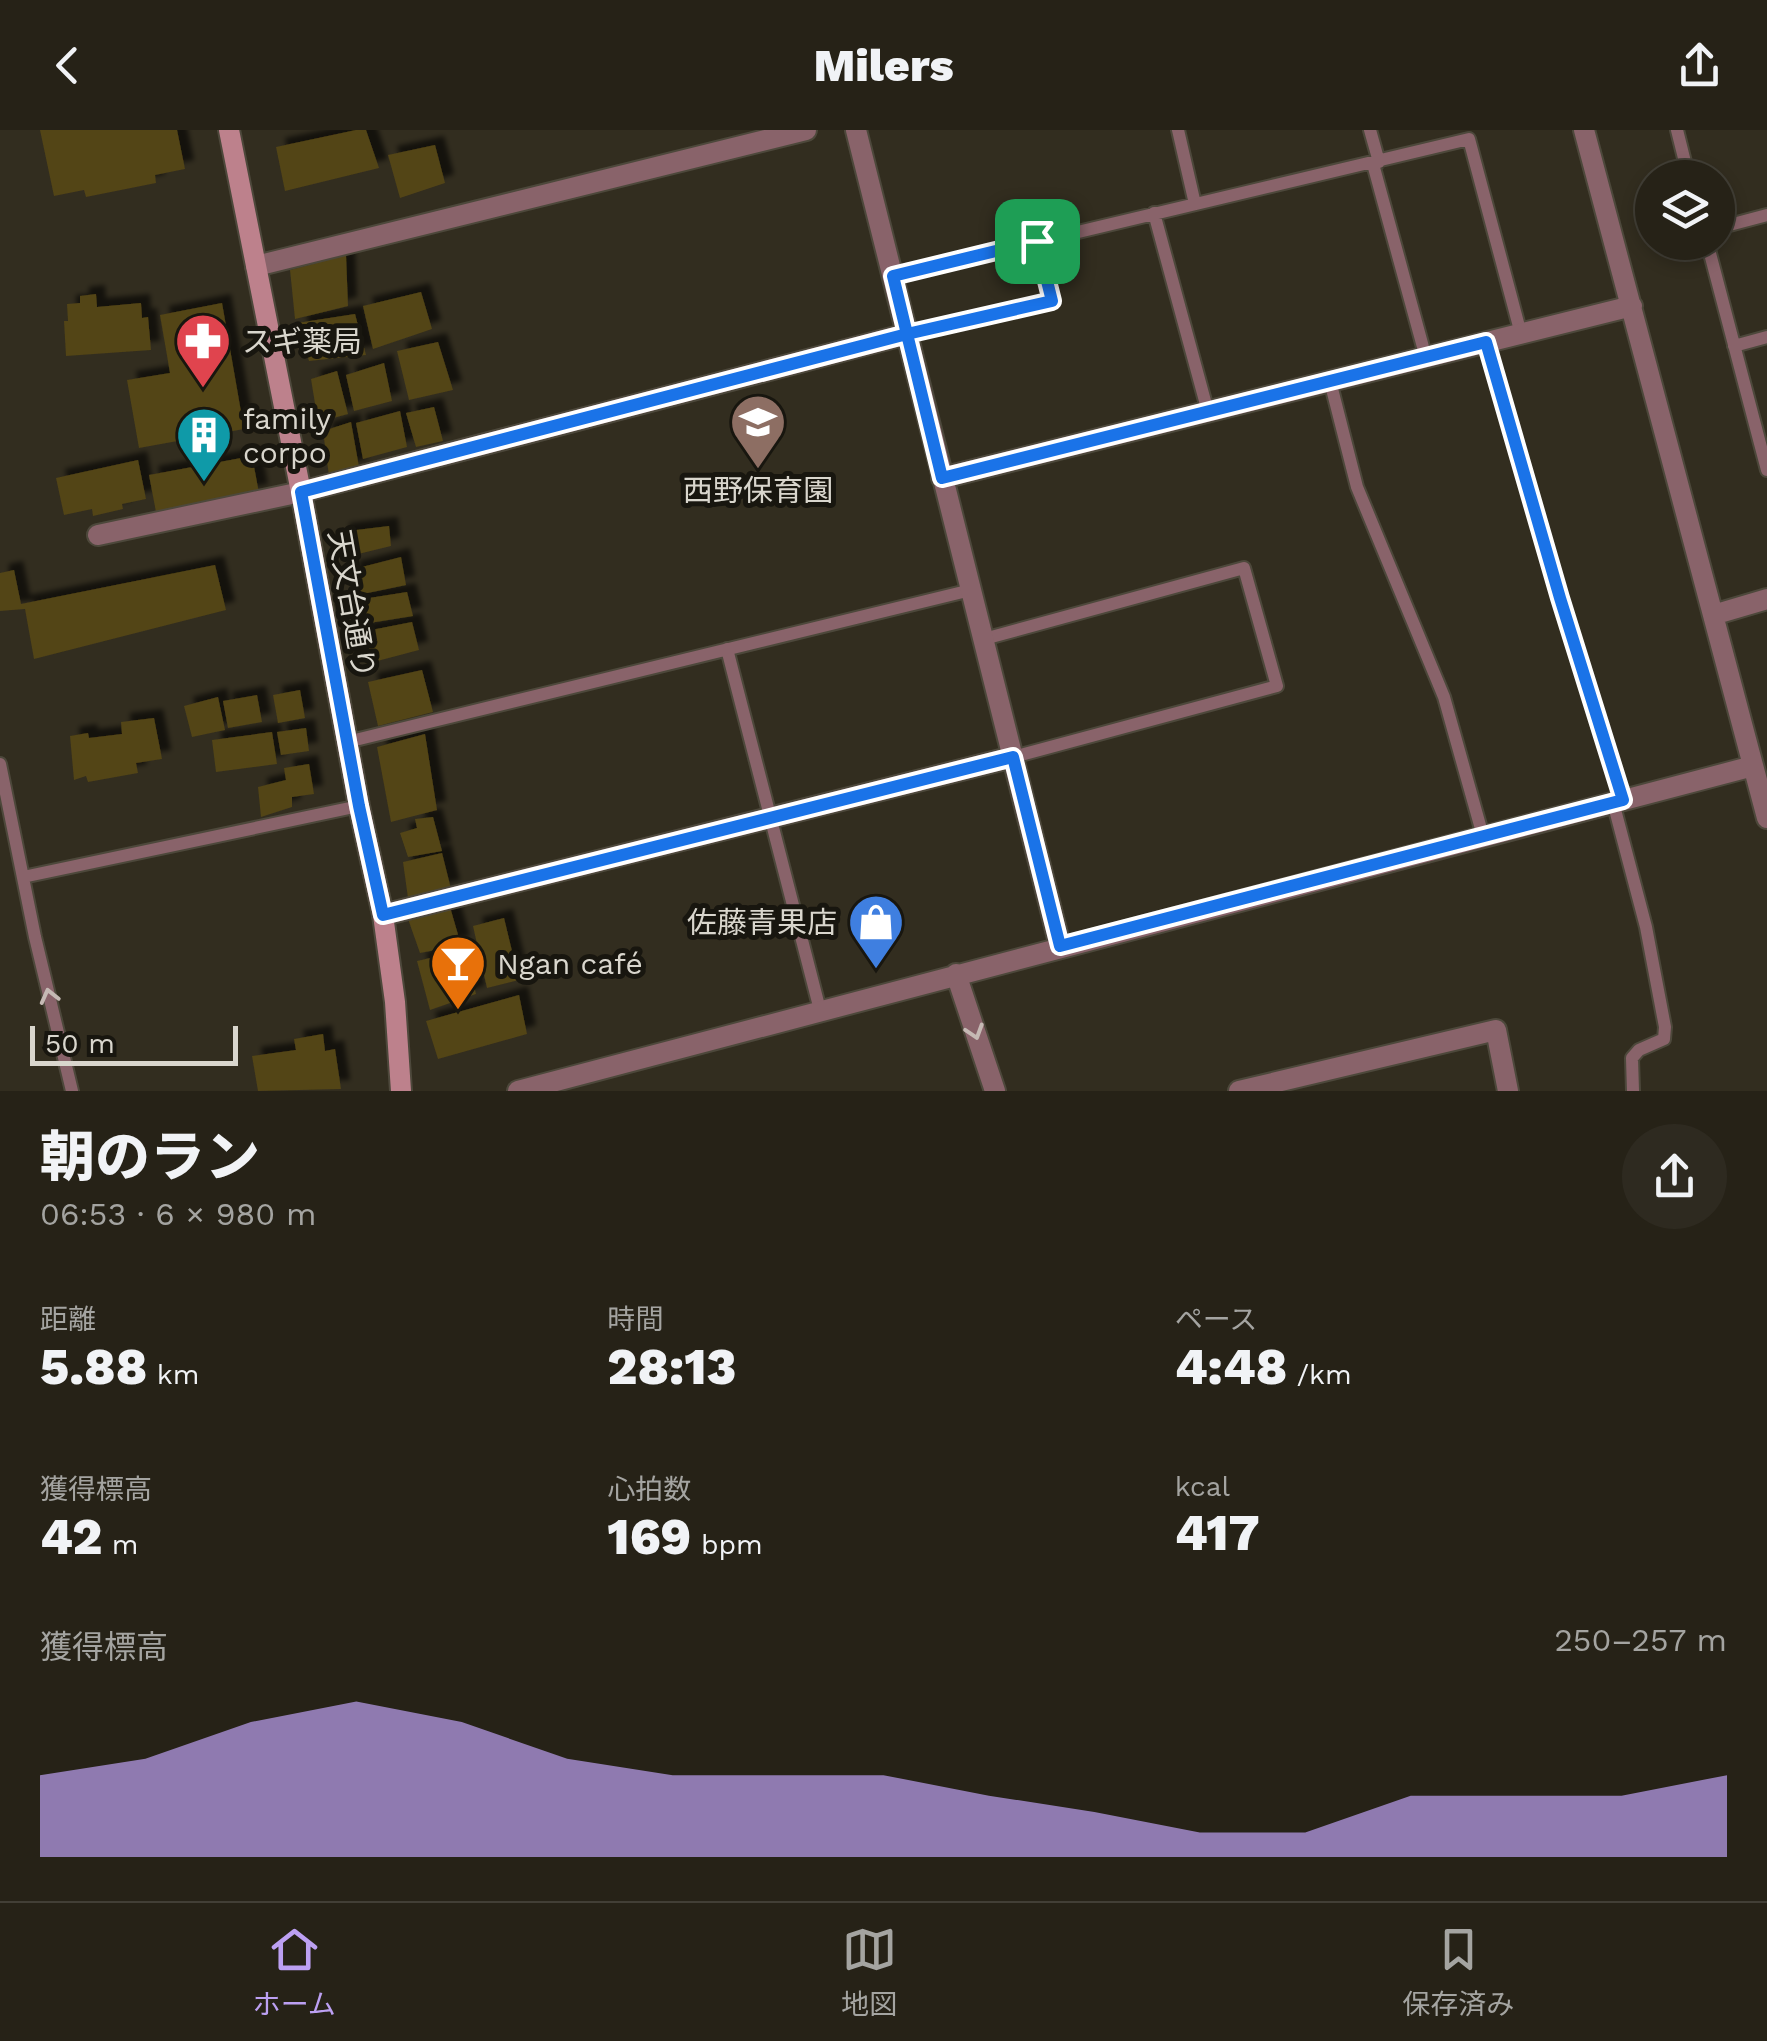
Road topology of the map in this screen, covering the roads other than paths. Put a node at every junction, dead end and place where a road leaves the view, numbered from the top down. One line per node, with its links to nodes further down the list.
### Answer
1 (229, 130): 16 (main road, 天文台通り)
2 (806, 130): 16 (street)
3 (856, 130): 17 (street)
4 (1178, 130): 10 (lane)
5 (1370, 130): 9 (lane)
6 (1584, 130): 18 (street)
7 (1677, 130): 8 (lane)
8 (1684, 160)
9 (1376, 163): 10 (lane); 20 (lane); 24 (lane)
10 (1195, 204): 11 (lane)
11 (1154, 213): 14 (lane); 26 (lane)
12 (1767, 215): 13 (lane)
13 (1735, 223)
14 (1037, 241): 17 (lane); 19 (lane)
15 (1711, 260): 23 (lane)
16 (256, 266): 30 (main road, 天文台通り)
17 (893, 276): 19 (street)
18 (1632, 306): 20 (street); 34 (street)
19 (907, 334): 29 (street); 30 (street)
20 (1520, 334): 22 (street)
21 (1767, 337): 23 (lane)
22 (1486, 342): 24 (street); 41 (lane)
23 (1734, 346): 27 (lane)
24 (1426, 358): 25 (street)
25 (1330, 381): 26 (street); 45 (lane)
26 (1208, 412): 29 (street)
27 (1764, 447): 28 (lane)
28 (1767, 470)
29 (942, 478): 32 (street)
30 (301, 492): 31 (street); 37 (main road, 天文台通り)
31 (98, 535)
32 (971, 590): 35 (street); 36 (lane)
33 (1767, 599): 34 (street)
34 (1713, 615): 40 (street)
35 (984, 639): 38 (street); 38 (lane)
36 (727, 649): 37 (lane); 43 (lane)
37 (347, 742): 42 (main road, 天文台通り)
38 (1013, 757): 43 (street); 48 (street)
39 (0, 764): 46 (lane)
40 (1753, 766): 41 (street); 44 (street)
41 (1618, 801): 45 (street); 57 (lane)
42 (359, 806): 46 (lane); 47 (main road, 天文台通り)
43 (769, 817): 47 (street); 50 (lane)
44 (1767, 818)
45 (1483, 836): 48 (street)
46 (23, 877): 51 (lane, one-way to 46)
47 (383, 915): 52 (main road, 天文台通り)
48 (1060, 946): 49 (street)
49 (956, 974): 50 (street); 54 (street, one-way to 54)
50 (820, 1010): 53 (street)
51 (72, 1091)
52 (401, 1091)
53 (518, 1091)
54 (994, 1091)
55 (1239, 1091): 56 (street)
56 (1508, 1091)
57 (1634, 1091)

